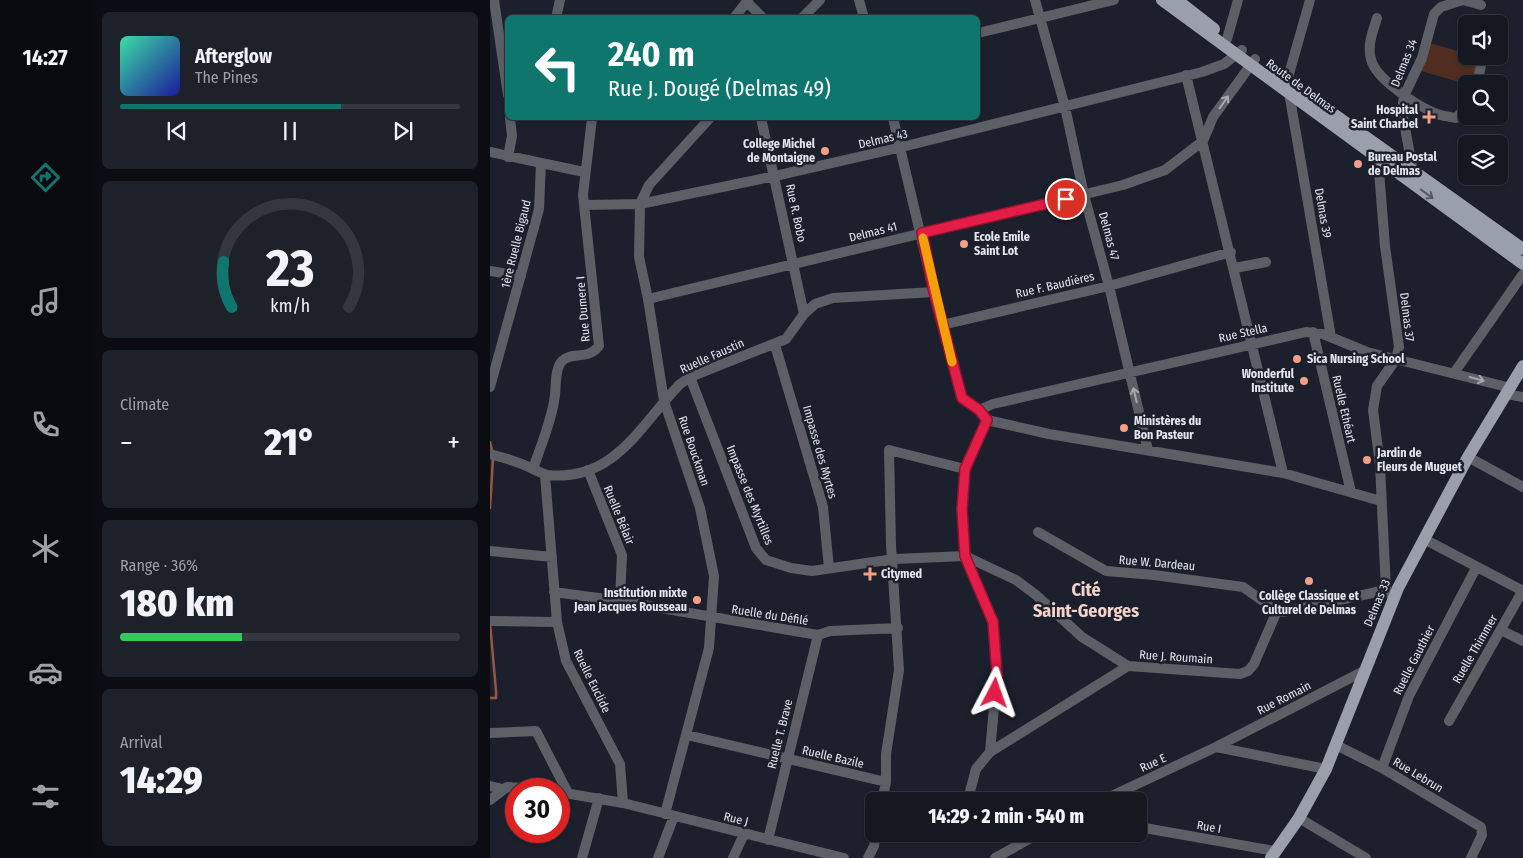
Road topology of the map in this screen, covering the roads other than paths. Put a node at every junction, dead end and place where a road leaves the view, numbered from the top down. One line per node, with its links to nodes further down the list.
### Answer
1 (494, 0): 25 (street)
2 (560, 0): 14 (street)
3 (820, 0): 17 (street)
4 (859, 0): 18 (street)
5 (1035, 0): 19 (street, Delmas 47)
6 (1114, 0): 19 (street)
7 (1162, 0): 23 (main road, Route de Delmas)
8 (1176, 0): 22 (main road, Route de Delmas)
9 (1238, 0): 22 (street)
10 (1310, 0): 27 (street)
11 (748, 1): 15 (street); 16 (street)
12 (1437, 4): 13 (street, Delmas 34); 28 (street, Delmas 34)
13 (1481, 5)
14 (557, 15)
15 (736, 15)
16 (760, 15)
17 (805, 15)
18 (863, 15)
19 (1040, 18): 21 (street); 29 (street, Delmas 47)
20 (1376, 18): 28 (street)
21 (980, 33)
22 (1227, 39): 23 (main road, Route de Delmas)
23 (1239, 53): 24 (main road, Route de Delmas); 26 (street, Delmas 43)
24 (1253, 63): 27 (main road, Route de Delmas); 36 (street, one-way to 24)
25 (505, 75)
26 (1186, 75): 29 (street, Delmas 43); 36 (street)
27 (1288, 87): 39 (main road, Route de Delmas); 64 (street, Delmas 39)
28 (1404, 96): 30 (street); 43 (street, Delmas 34)
29 (1065, 107): 37 (street, Delmas 43); 45 (street, Delmas 47)
30 (1458, 116)
31 (510, 120): 40 (street)
32 (592, 120): 42 (street, Rue Dumere I)
33 (708, 120): 46 (street, Rue Bouckman)
34 (761, 120): 44 (street, Rue R. Bobo)
35 (894, 120): 37 (street)
36 (1203, 141): 45 (street, Delmas 41); 50 (street)
37 (902, 147): 44 (street, Delmas 43); 48 (street)
38 (491, 154): 40 (street)
39 (1381, 155): 43 (main road, Route de Delmas); 53 (main road, Route de Delmas, one-way to 53); 67 (street, Delmas 37)
40 (508, 157): 41 (street)
41 (540, 163): 42 (street); 57 (street, 1ère Ruelle Bigaud)
42 (584, 172): 47 (street, Rue Dumere I)
43 (1413, 172): 49 (main road, Route de Delmas)
44 (775, 176): 46 (street, Delmas 43); 52 (street, Rue R. Bobo)
45 (1084, 194): 48 (street, Delmas 41); 58 (street, Delmas 47)
46 (640, 204): 47 (street, Delmas 43); 60 (street, Rue Bouckman)
47 (585, 205): 81 (street, Rue Dumere I)
48 (922, 233): 52 (street, Delmas 41); 59 (street)
49 (1523, 249)
50 (1231, 252): 54 (street); 58 (street, Rue F. Baudières)
51 (1266, 262): 54 (street)
52 (794, 264): 60 (street, Delmas 41); 61 (street, Rue R. Bobo)
53 (1523, 264)
54 (1235, 268): 65 (street)
55 (490, 271): 57 (street)
56 (1523, 274): 70 (street)
57 (521, 276): 72 (street, 1ère Ruelle Bigaud)
58 (1109, 286): 62 (street, Rue F. Baudières); 69 (street, Delmas 47)
59 (934, 292): 61 (street, Ruelle Faustin); 62 (street)
60 (648, 299): 75 (street, Rue Bouckman)
61 (804, 314): 66 (street, Ruelle Faustin)
62 (942, 324): 76 (street)
63 (1313, 332): 64 (street, Rue Stella); 65 (street, Rue Stella); 87 (street, Ruelle Ethéart)
64 (1331, 337): 67 (street, Rue Stella)
65 (1252, 343): 69 (street, Rue Stella); 84 (street)
66 (775, 345): 71 (street, Ruelle Faustin); 95 (street, Impasse des Myrtes)
67 (1396, 359): 70 (street, Rue Stella); 88 (street, Delmas 37)
68 (1523, 366): 73 (main road, Delmas 33)
69 (1130, 373): 76 (street, Rue Stella); 78 (street, Delmas 47, one-way to 69)
70 (1454, 373): 73 (street, Rue Stella, one-way to 73)
71 (690, 377): 75 (street, Ruelle Faustin); 95 (street, Impasse des Myrtilles)
72 (490, 387)
73 (1509, 391): 74 (street, Rue Stella); 80 (main road, Delmas 33)
74 (1523, 397)
75 (664, 401): 83 (street, Ruelle Faustin); 102 (street, Rue Bouckman)
76 (979, 410): 77 (street)
77 (987, 420): 78 (street); 82 (street)
78 (1148, 450): 84 (street)
79 (494, 455): 81 (street)
80 (1472, 459): 86 (street); 90 (main road, Delmas 33)
81 (533, 468): 85 (street)
82 (965, 469): 92 (street); 94 (street)
83 (588, 470): 85 (street, Ruelle Faustin); 100 (street, Ruelle Bélair)
84 (1282, 473): 87 (street)
85 (545, 475): 93 (street, Ruelle Euclide)
86 (1523, 486)
87 (1351, 492): 88 (street)
88 (1381, 501): 99 (street, Delmas 37)
89 (1038, 532): 101 (street, Rue W. Dardeau)
90 (1424, 539): 96 (street); 99 (main road, Delmas 33)
91 (490, 552): 93 (street)
92 (965, 556): 94 (street, Impasse des Myrtilles); 109 (street); 116 (street)
93 (552, 558): 98 (street, Ruelle Euclide)
94 (894, 559): 95 (street, Impasse des Myrtilles); 105 (street)
95 (828, 568)
96 (1476, 568): 97 (street); 118 (street, Ruelle Gauthier)
97 (1523, 590): 106 (street, Ruelle Thimmer)
98 (554, 592): 100 (street, Ruelle du Défilé); 104 (street, Ruelle Euclide)
99 (1390, 594): 101 (street); 110 (main road, Delmas 33)
100 (620, 601): 102 (street, Ruelle du Défilé)
101 (1277, 611): 109 (street, Rue J. Roumain)
102 (711, 618): 107 (street, Ruelle du Défilé); 113 (street, Rue Bouckman)
103 (492, 621): 104 (street)
104 (557, 622): 130 (street, Ruelle Euclide)
105 (898, 628): 107 (street, Ruelle du Défilé); 121 (street)
106 (1501, 630): 108 (street); 111 (street, Ruelle Thimmer)
107 (818, 635): 117 (street, Ruelle T. Brave)
108 (1523, 641)
109 (1128, 666): 116 (street, Rue J. Roumain)
110 (1364, 671): 114 (main road, Delmas 33); 115 (street, Rue Romain)
111 (1449, 720)
112 (490, 733): 120 (street)
113 (687, 735): 117 (street, Ruelle Bazile); 131 (street, Rue Bouckman)
114 (1336, 745): 118 (street, Rue Lebrun); 119 (main road, Delmas 33)
115 (1216, 747): 119 (street); 126 (street, Rue E)
116 (990, 752): 125 (street, Rue J. Roumain)
117 (786, 759): 121 (street, Ruelle Bazile); 135 (street, Ruelle T. Brave)
118 (1382, 768): 146 (street, Rue Lebrun)
119 (1326, 770): 132 (main road, Delmas 33)
120 (558, 778)
121 (886, 782): 124 (street)
122 (490, 786): 123 (street)
123 (503, 789): 129 (street)
124 (884, 792)
125 (970, 792)
126 (1120, 792)
127 (570, 793): 128 (street, Rue J)
128 (599, 798): 130 (street, Rue J); 139 (street)
129 (490, 800)
130 (623, 803): 131 (street, Rue J)
131 (670, 815): 134 (street, Rue J); 140 (street, Rue Bouckman)
132 (1299, 818): 138 (main road, Delmas 33); 145 (street)
133 (1147, 829): 138 (street, Rue I)
134 (744, 834): 135 (street, Rue J); 141 (street)
135 (768, 840): 142 (street, Rue J)
136 (875, 842): 143 (street)
137 (1024, 842): 144 (street)
138 (1273, 855)
139 (582, 858)
140 (658, 858)
141 (733, 858)
142 (844, 858)
143 (868, 858)
144 (995, 858)
145 (1366, 858)
146 (1471, 858)

